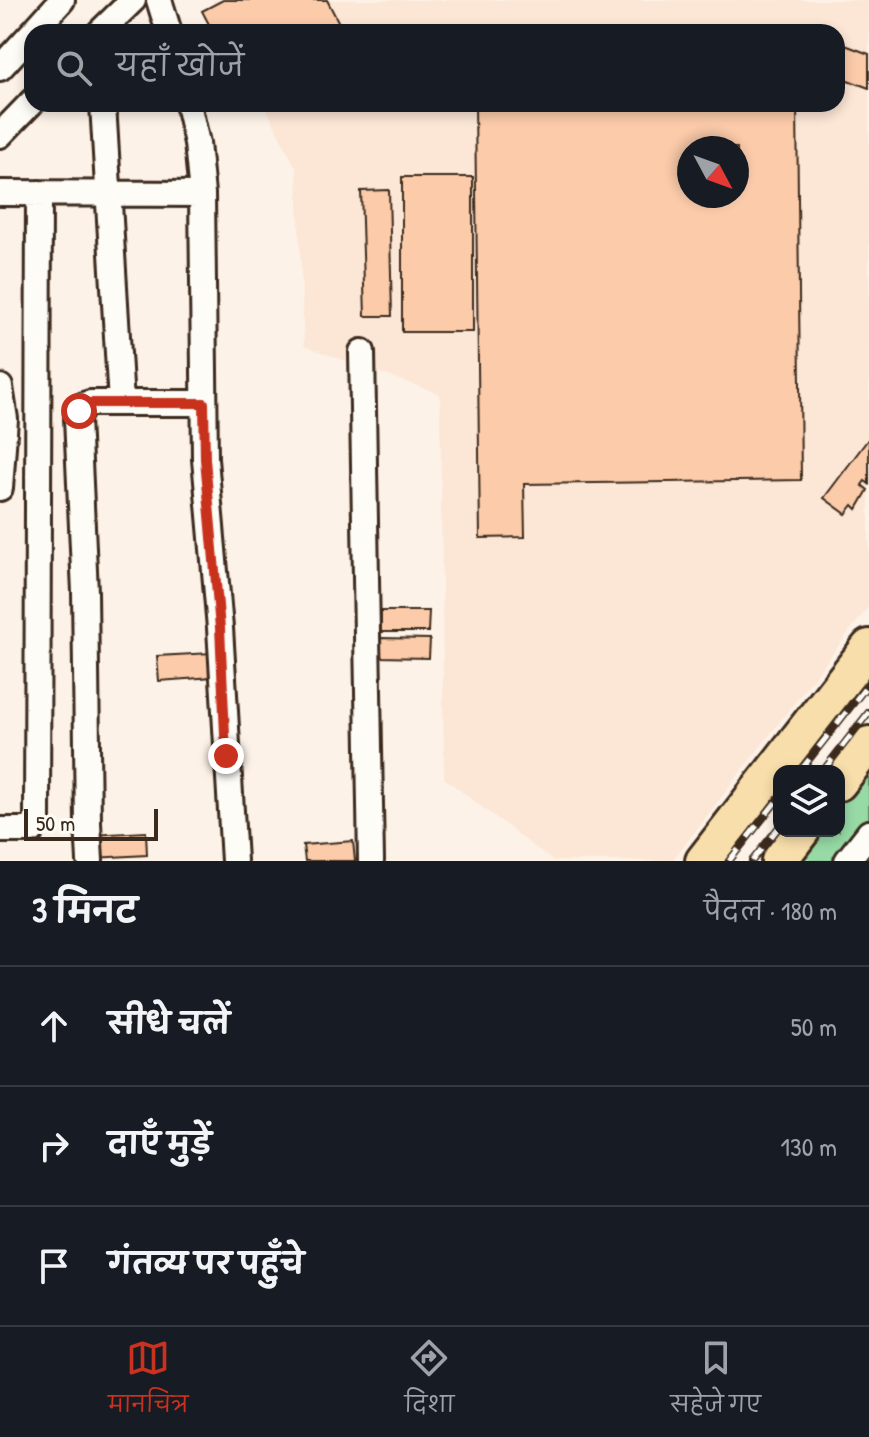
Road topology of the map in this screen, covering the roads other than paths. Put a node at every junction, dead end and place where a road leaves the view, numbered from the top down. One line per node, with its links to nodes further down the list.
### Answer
1 (62, 0): 4 (street)
2 (133, 0): 5 (street)
3 (159, 0): 6 (street)
4 (40, 24)
5 (108, 24)
6 (166, 24)
7 (24, 41): 8 (street)
8 (0, 68)
9 (24, 110): 12 (street)
10 (104, 112): 15 (street)
11 (190, 112): 16 (street)
12 (0, 135)
13 (0, 193): 14 (street)
14 (39, 193): 15 (street); 25 (street)
15 (110, 194): 16 (street); 19 (street)
16 (202, 194): 20 (street)
17 (362, 352): 30 (street)
18 (0, 387): 21 (street)
19 (121, 403): 20 (street); 28 (street)
20 (204, 403): 29 (street)
21 (0, 488)
22 (869, 647): 31 (highway)
23 (869, 744): 24 (highway)
24 (845, 775)
25 (0, 830)
26 (869, 833): 33 (street)
27 (797, 837): 32 (highway)
28 (90, 861)
29 (234, 861)
30 (371, 861)
31 (703, 861)
32 (779, 861)
33 (847, 861)

